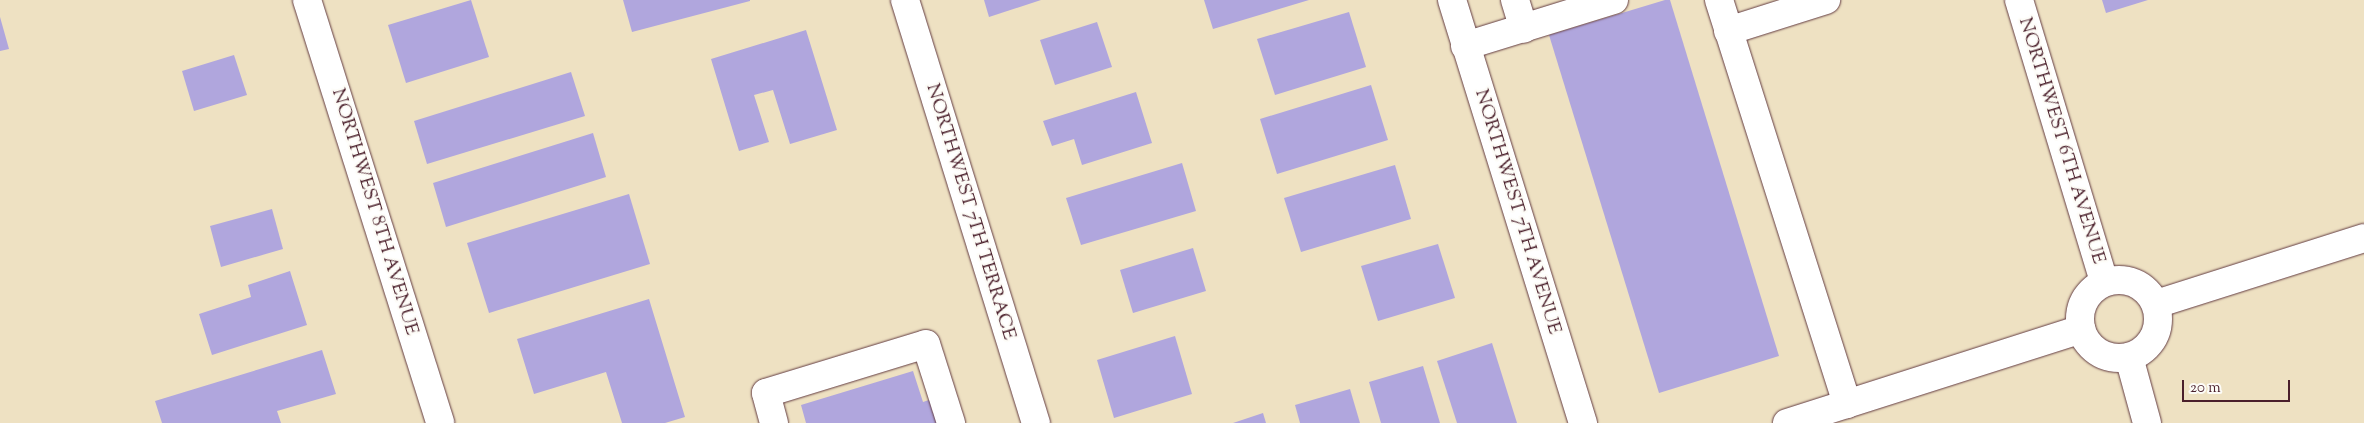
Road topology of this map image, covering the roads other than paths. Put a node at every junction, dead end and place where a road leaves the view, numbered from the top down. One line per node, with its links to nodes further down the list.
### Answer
1 (307, 0): 18 (street, NORTHWEST 8TH AVENUE)
2 (905, 0): 21 (street, NORTHWEST 7TH TERRACE)
3 (1452, 0): 11 (street, NORTHWEST 7TH AVENUE)
4 (1515, 0): 9 (street)
5 (1614, 0): 9 (street)
6 (1718, 0): 10 (street)
7 (1826, 0): 10 (street)
8 (2019, 0): 13 (street, NORTHWEST 6TH AVENUE)
9 (1524, 29): 11 (street)
10 (1728, 31): 17 (street)
11 (1465, 46): 22 (street, NORTHWEST 7TH AVENUE)
12 (2364, 238): 14 (street)
13 (2104, 282): 14 (street); 15 (street)
14 (2156, 304): 16 (street)
15 (2080, 329): 16 (street); 17 (street)
16 (2129, 357): 24 (street)
17 (1847, 404): 23 (street)
18 (440, 423)
19 (774, 423): 20 (street)
20 (951, 423)
21 (1036, 423)
22 (1583, 423)
23 (1787, 423)
24 (2147, 423)

